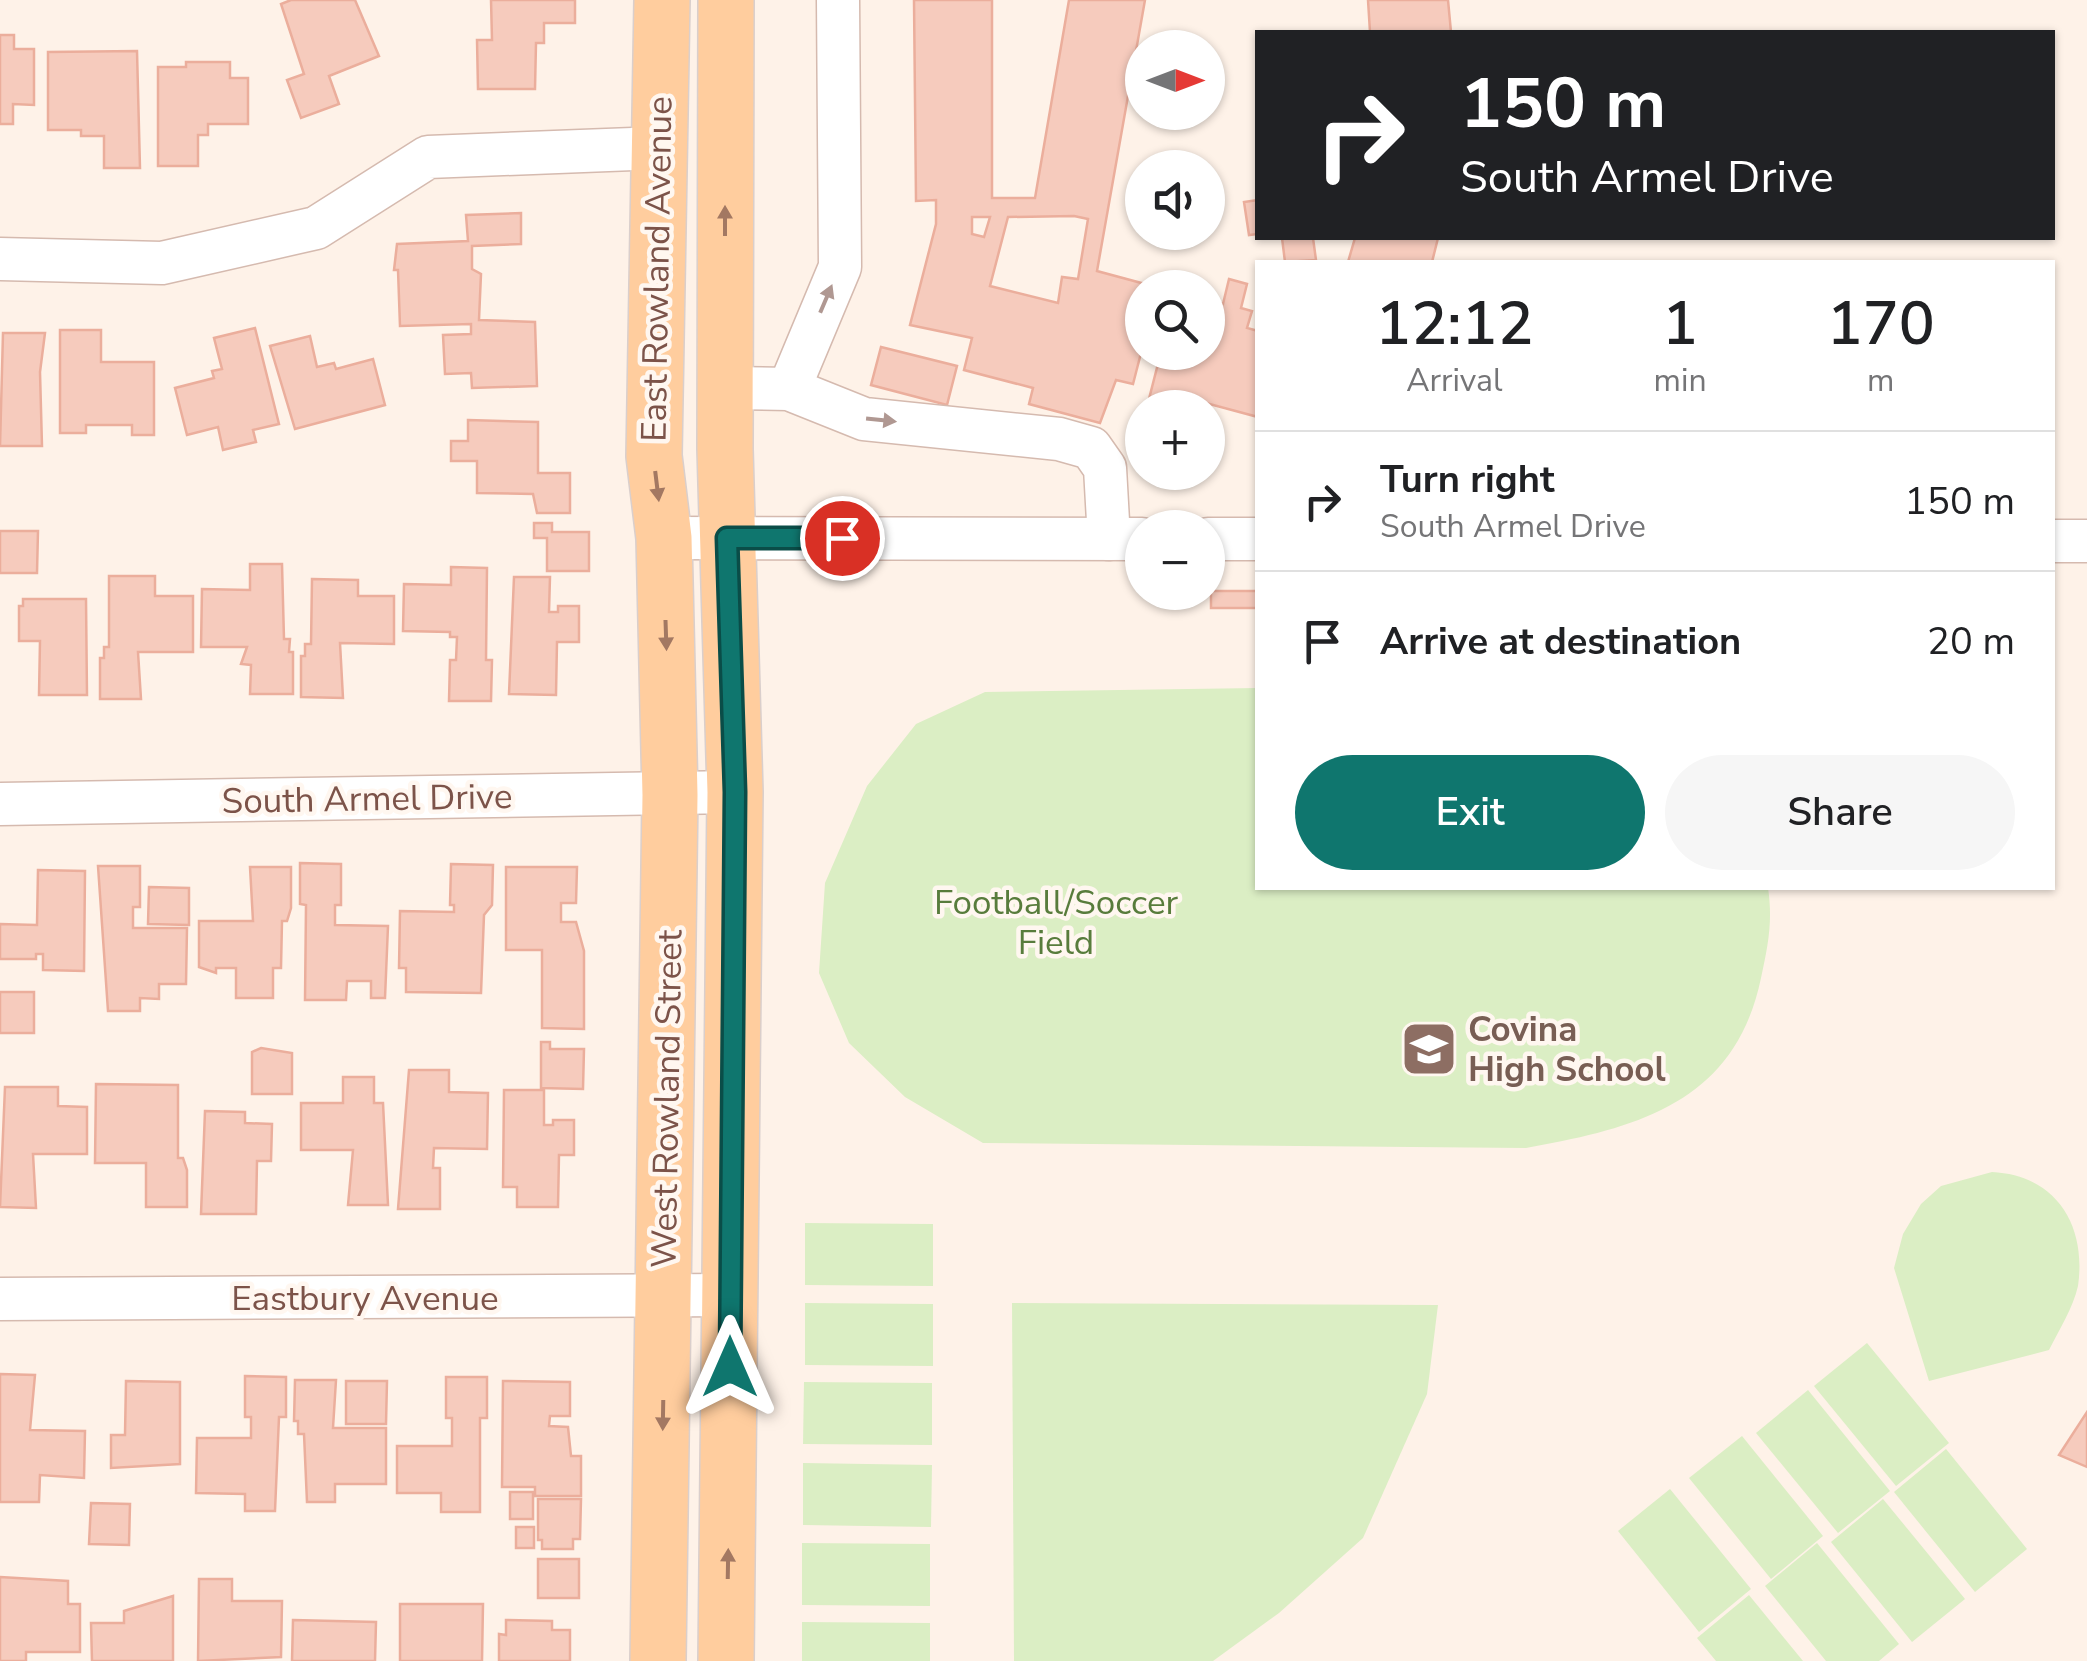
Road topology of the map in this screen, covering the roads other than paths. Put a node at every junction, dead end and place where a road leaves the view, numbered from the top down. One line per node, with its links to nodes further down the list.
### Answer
1 (662, 0): 4 (main road, East Rowland Avenue)
2 (726, 0): 6 (main road, East Rowland Avenue, one-way to 2)
3 (838, 0): 7 (street, one-way to 3)
4 (659, 148): 5 (street); 9 (main road, East Rowland Avenue, one-way to 9)
5 (0, 259)
6 (725, 388): 7 (street); 10 (main road, East Rowland Avenue)
7 (789, 390): 8 (street, one-way to 8)
8 (1125, 536)
9 (664, 538): 10 (street); 17 (main road, West Rowland Street, one-way to 17)
10 (727, 538): 11 (street); 16 (main road, West Rowland Street)
11 (1125, 539)
12 (1225, 539): 13 (street)
13 (1255, 540)
14 (2055, 541): 15 (street)
15 (2087, 541)
16 (735, 792): 17 (street, South Armel Drive); 19 (main road, West Rowland Street)
17 (670, 795): 18 (street, South Armel Drive); 20 (main road, West Rowland Street)
18 (0, 804)
19 (730, 1295): 20 (street, Eastbury Avenue); 23 (main road, West Rowland Street, one-way to 19)
20 (665, 1297): 21 (street, Eastbury Avenue); 22 (main road, West Rowland Street, one-way to 22)
21 (0, 1300)
22 (658, 1661)
23 (726, 1661)

